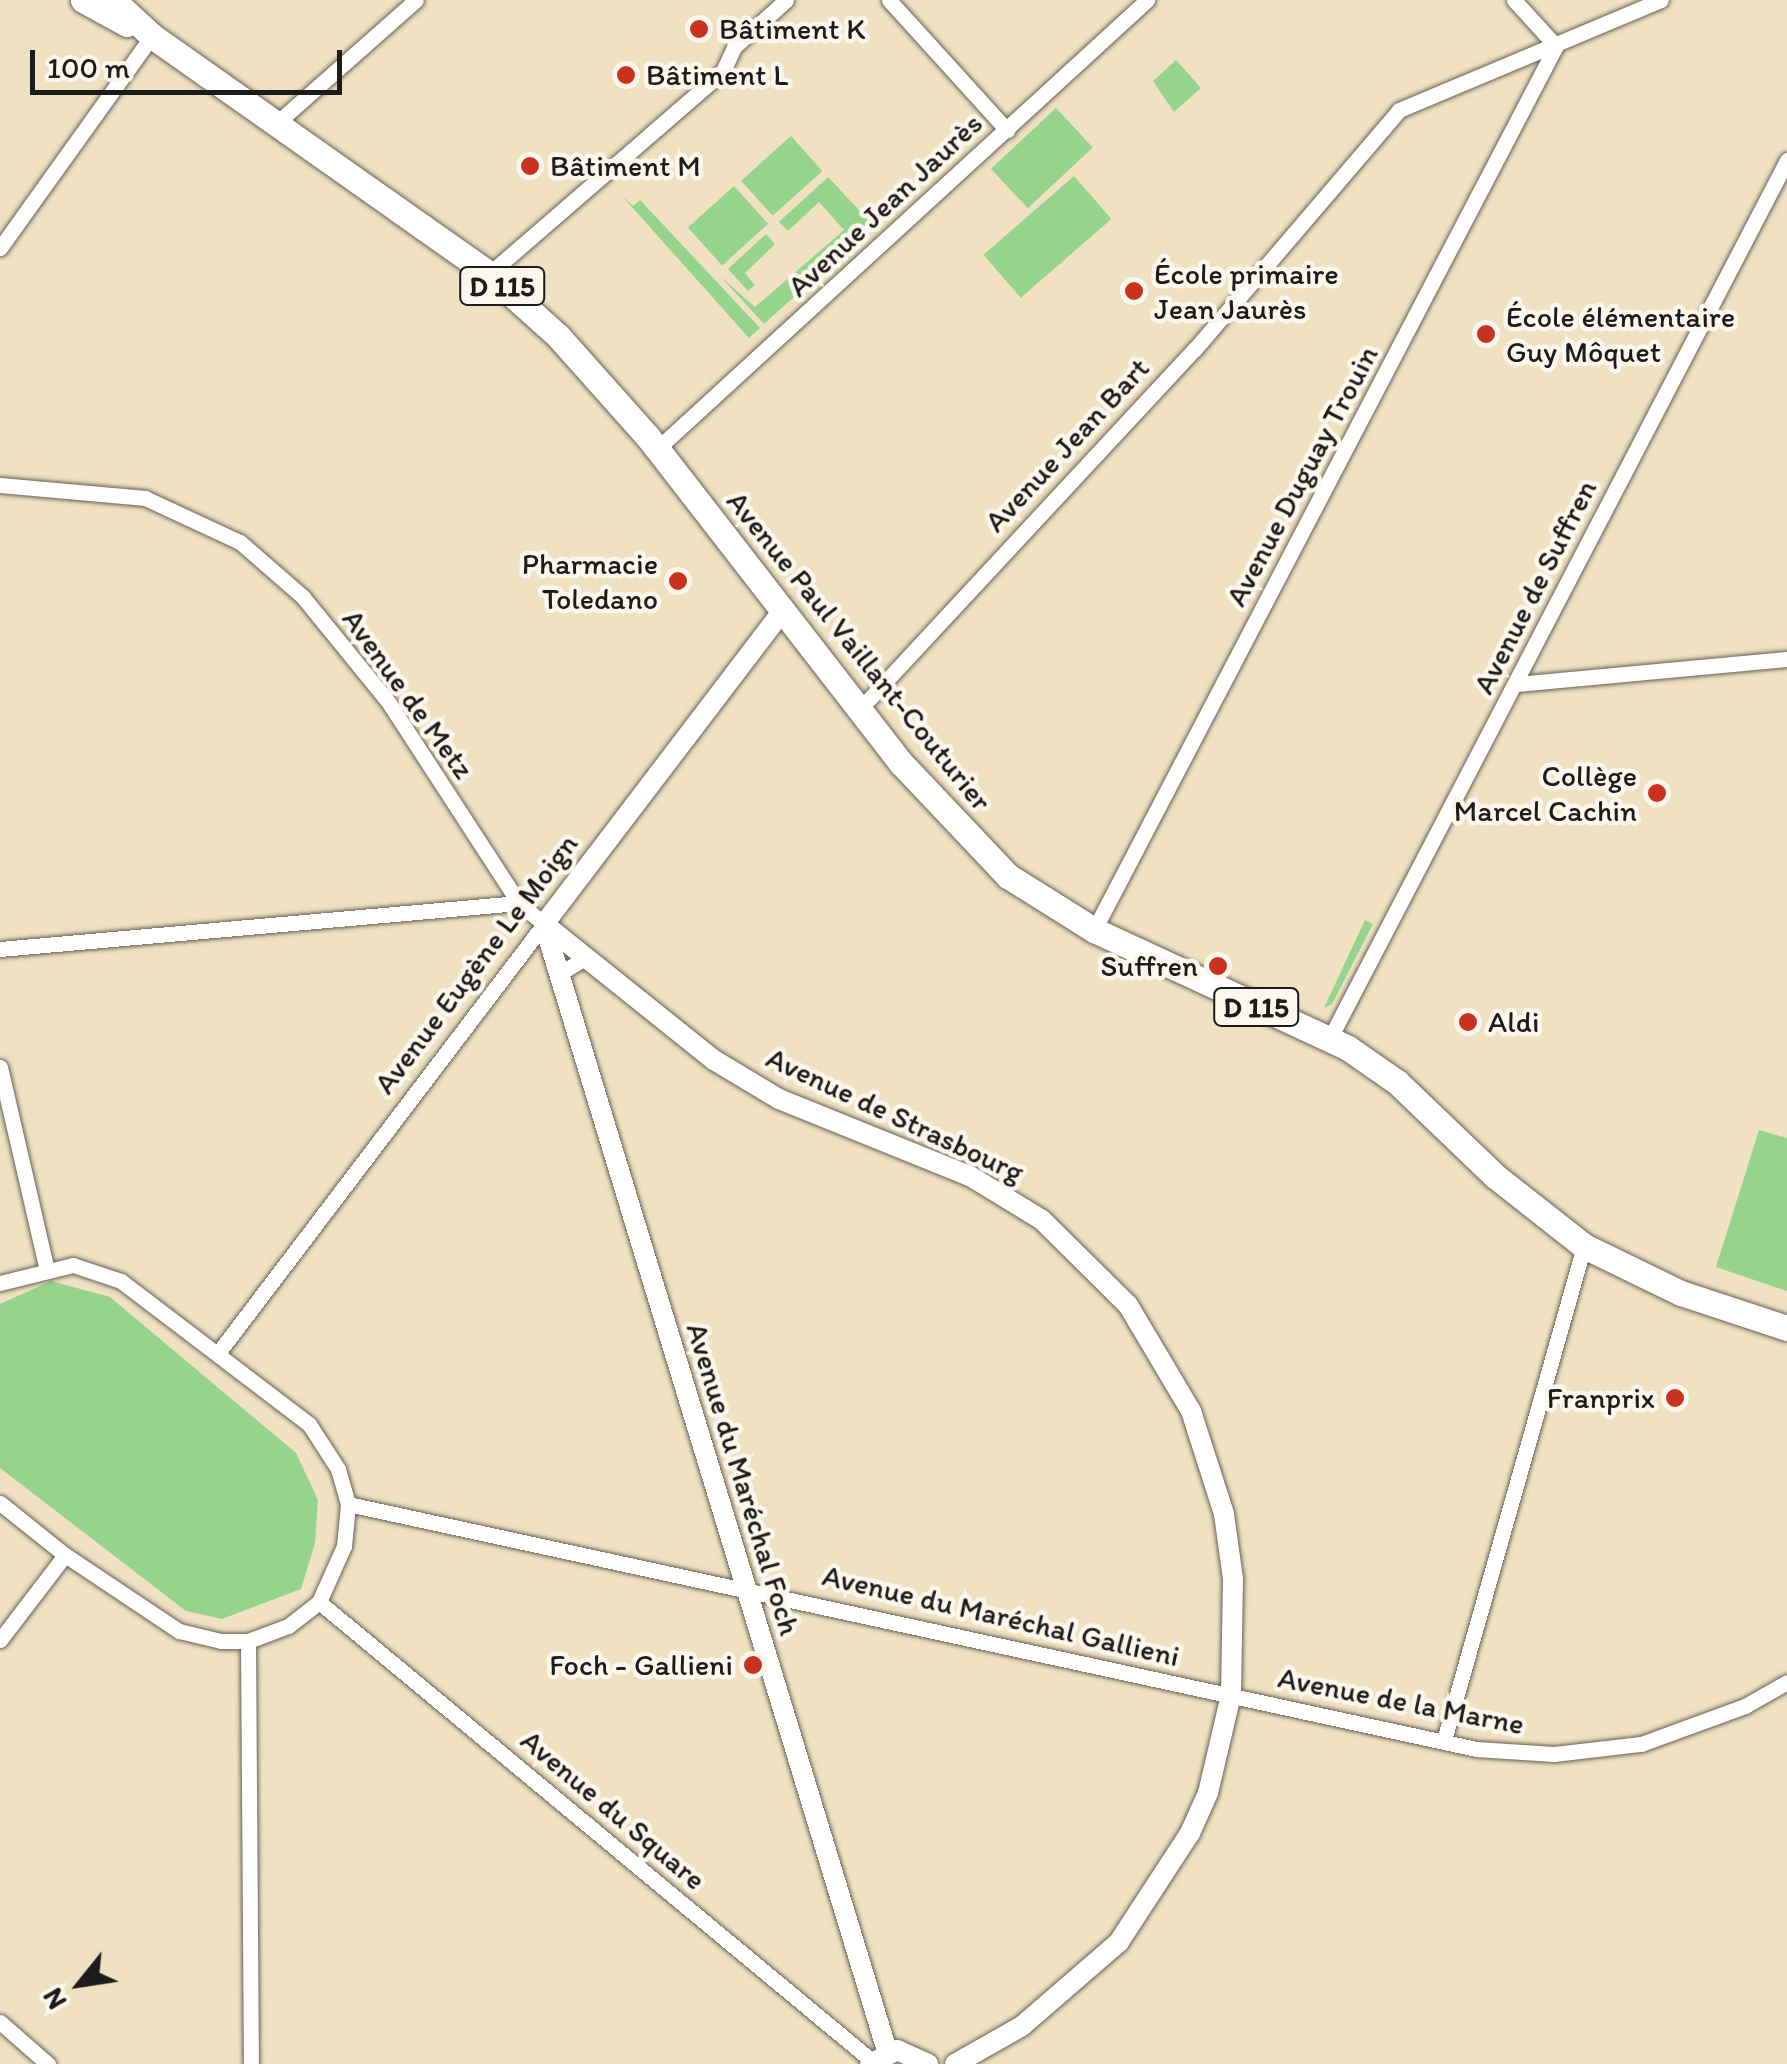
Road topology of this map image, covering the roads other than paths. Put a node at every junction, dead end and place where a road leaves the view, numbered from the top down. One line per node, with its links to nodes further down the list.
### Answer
1 (83, 0): 9 (main road, Avenue Paul Vaillant-Couturier / D 115)
2 (113, 0): 9 (main road, Avenue Paul Vaillant-Couturier / D 115)
3 (416, 0): 11 (street)
4 (786, 0): 15 (street)
5 (890, 0): 12 (street)
6 (1147, 0): 12 (street, Avenue Jean Jaurès)
7 (1514, 0): 10 (street)
8 (1661, 0): 10 (street, Avenue Jean Bart)
9 (152, 36): 11 (main road, Avenue Paul Vaillant-Couturier / D 115); 14 (street)
10 (1556, 46): 21 (street, Avenue Jean Bart); 24 (street, Avenue Duguay Trouin)
11 (278, 122): 15 (main road, Avenue Paul Vaillant-Couturier / D 115)
12 (1007, 130): 16 (street, Avenue Jean Jaurès)
13 (1787, 160): 20 (street, Avenue de Suffren)
14 (0, 248)
15 (489, 274): 16 (main road, Avenue Paul Vaillant-Couturier / D 115)
16 (657, 449): 18 (main road, Avenue Paul Vaillant-Couturier / D 115)
17 (0, 485): 22 (street, Avenue de Metz)
18 (782, 612): 21 (main road, Avenue Paul Vaillant-Couturier / D 115); 23 (street, Avenue Eugène Le Moign)
19 (1787, 659): 20 (street)
20 (1516, 684): 28 (street, Avenue de Suffren)
21 (859, 710): 24 (main road, Avenue Paul Vaillant-Couturier / D 115)
22 (519, 903): 23 (street, Avenue de Metz); 25 (street)
23 (544, 924): 26 (street, Avenue de Strasbourg); 27 (street, Avenue du Maréchal Foch); 34 (street, Avenue Eugène Le Moign)
24 (1094, 930): 28 (main road, Avenue Paul Vaillant-Couturier / D 115)
25 (0, 949)
26 (585, 958): 27 (street); 43 (street, Avenue de Strasbourg)
27 (558, 974): 38 (street, Avenue du Maréchal Foch)
28 (1330, 1038): 30 (main road, Avenue Paul Vaillant-Couturier / D 115)
29 (0, 1066): 31 (street)
30 (1584, 1246): 33 (main road, Avenue Paul Vaillant-Couturier / D 115); 44 (street)
31 (46, 1267): 32 (street); 34 (street)
32 (0, 1283)
33 (1787, 1328)
34 (218, 1353): 36 (street)
35 (0, 1502): 37 (street)
36 (348, 1504): 38 (street, Avenue du Maréchal Gallieni); 39 (street)
37 (64, 1555): 40 (street); 41 (street)
38 (744, 1588): 43 (street, Avenue du Maréchal Gallieni); 46 (street, Avenue du Maréchal Foch)
39 (318, 1602): 41 (street); 46 (street, Avenue du Square)
40 (0, 1640)
41 (248, 1640): 48 (street)
42 (1787, 1682): 44 (street, Avenue de la Marne)
43 (1230, 1696): 44 (street, Avenue de la Marne); 50 (street, Avenue de Strasbourg)
44 (1444, 1740)
45 (0, 2022): 47 (street)
46 (876, 2059): 49 (street)
47 (48, 2064)
48 (251, 2064)
49 (928, 2064)
50 (955, 2064)

